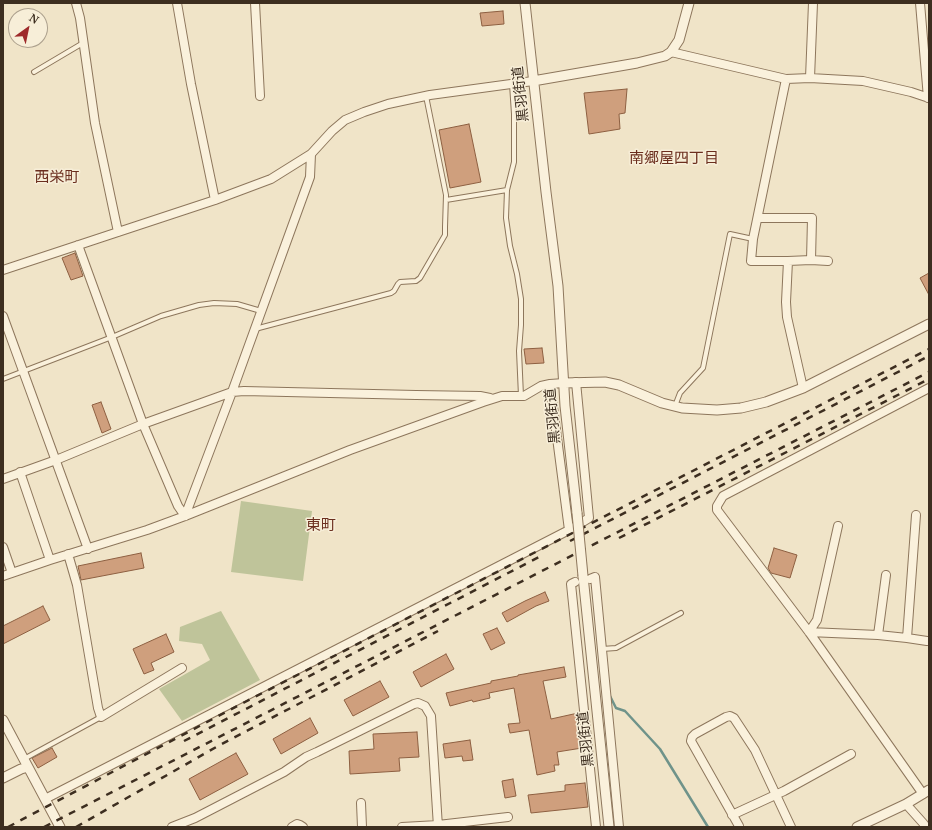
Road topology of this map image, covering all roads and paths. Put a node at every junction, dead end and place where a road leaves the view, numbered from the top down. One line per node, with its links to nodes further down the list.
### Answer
1 (76, 3): 8 (street)
2 (176, 3): 20 (street)
3 (255, 3): 15 (street)
4 (525, 3): 13 (street, 黒羽街道)
5 (689, 3): 9 (street)
6 (812, 3): 11 (street)
7 (920, 3): 17 (street)
8 (83, 42): 10 (lane); 23 (street)
9 (671, 52): 12 (street); 13 (street)
10 (34, 72)
11 (810, 78): 12 (street); 17 (street)
12 (786, 79): 22 (street)
13 (533, 81): 14 (street); 38 (street, 黒羽街道)
14 (512, 84): 16 (street); 19 (lane)
15 (260, 96)
16 (426, 96): 18 (street); 21 (lane)
17 (929, 98)
18 (311, 154): 20 (street); 30 (street)
19 (507, 190): 21 (lane); 43 (lane)
20 (215, 200): 23 (street)
21 (446, 200): 33 (lane)
22 (758, 218): 24 (street); 26 (street)
23 (118, 232): 25 (street)
24 (754, 239): 27 (street); 45 (lane)
25 (78, 245): 29 (street); 34 (street)
26 (811, 260): 27 (street); 28 (street)
27 (788, 261): 40 (street)
28 (828, 261)
29 (3, 270)
30 (261, 311): 33 (street); 34 (lane)
31 (3, 316): 35 (street)
32 (929, 324): 40 (street)
33 (255, 329): 42 (street)
34 (112, 337): 35 (lane); 46 (street)
35 (23, 371): 36 (lane); 47 (street)
36 (3, 379)
37 (576, 382): 38 (street); 45 (street); 53 (street)
38 (564, 383): 39 (street); 61 (street, 黒羽街道, bridge)
39 (550, 384): 43 (street); 53 (street)
40 (803, 388): 45 (street)
41 (929, 388): 64 (street)
42 (232, 392): 44 (street); 46 (street); 50 (street)
43 (521, 396): 44 (street)
44 (493, 398): 50 (street)
45 (675, 406)
46 (143, 424): 47 (street); 50 (street)
47 (56, 460): 48 (street); 55 (street)
48 (20, 472): 49 (street); 57 (street)
49 (3, 479)
50 (185, 516): 55 (street)
51 (916, 516): 66 (street)
52 (838, 526): 64 (street)
53 (569, 530): 77 (street)
54 (3, 546): 58 (street)
55 (88, 549): 56 (street)
56 (68, 554): 57 (street); 70 (street)
57 (50, 560): 58 (street)
58 (12, 573): 60 (street)
59 (886, 575): 65 (street)
60 (3, 576)
61 (586, 577): 68 (street); 91 (street, 黒羽街道)
62 (575, 582): 90 (street)
63 (681, 613): 68 (lane)
64 (809, 632): 65 (street); 75 (street)
65 (878, 635): 66 (street)
66 (907, 638): 67 (street)
67 (927, 641)
68 (602, 649): 92 (street)
69 (182, 668): 70 (street)
70 (101, 716): 73 (lane)
71 (3, 720): 73 (street)
72 (851, 754): 76 (street)
73 (26, 763): 74 (street); 77 (street)
74 (3, 778)
75 (926, 792): 79 (street)
76 (775, 795): 80 (street); 80 (street); 93 (street)
77 (46, 799): 84 (street)
78 (361, 804): 88 (street)
79 (906, 804): 94 (street); 95 (street)
80 (732, 815): 83 (street)
81 (508, 816): 82 (street)
82 (438, 826): 85 (street); 89 (street)
83 (739, 826)
84 (60, 827)
85 (172, 827)
86 (292, 827): 87 (street)
87 (303, 827)
88 (362, 827)
89 (402, 827)
90 (596, 827)
91 (609, 827)
92 (618, 827)
93 (791, 827)
94 (857, 827)
95 (926, 827)

